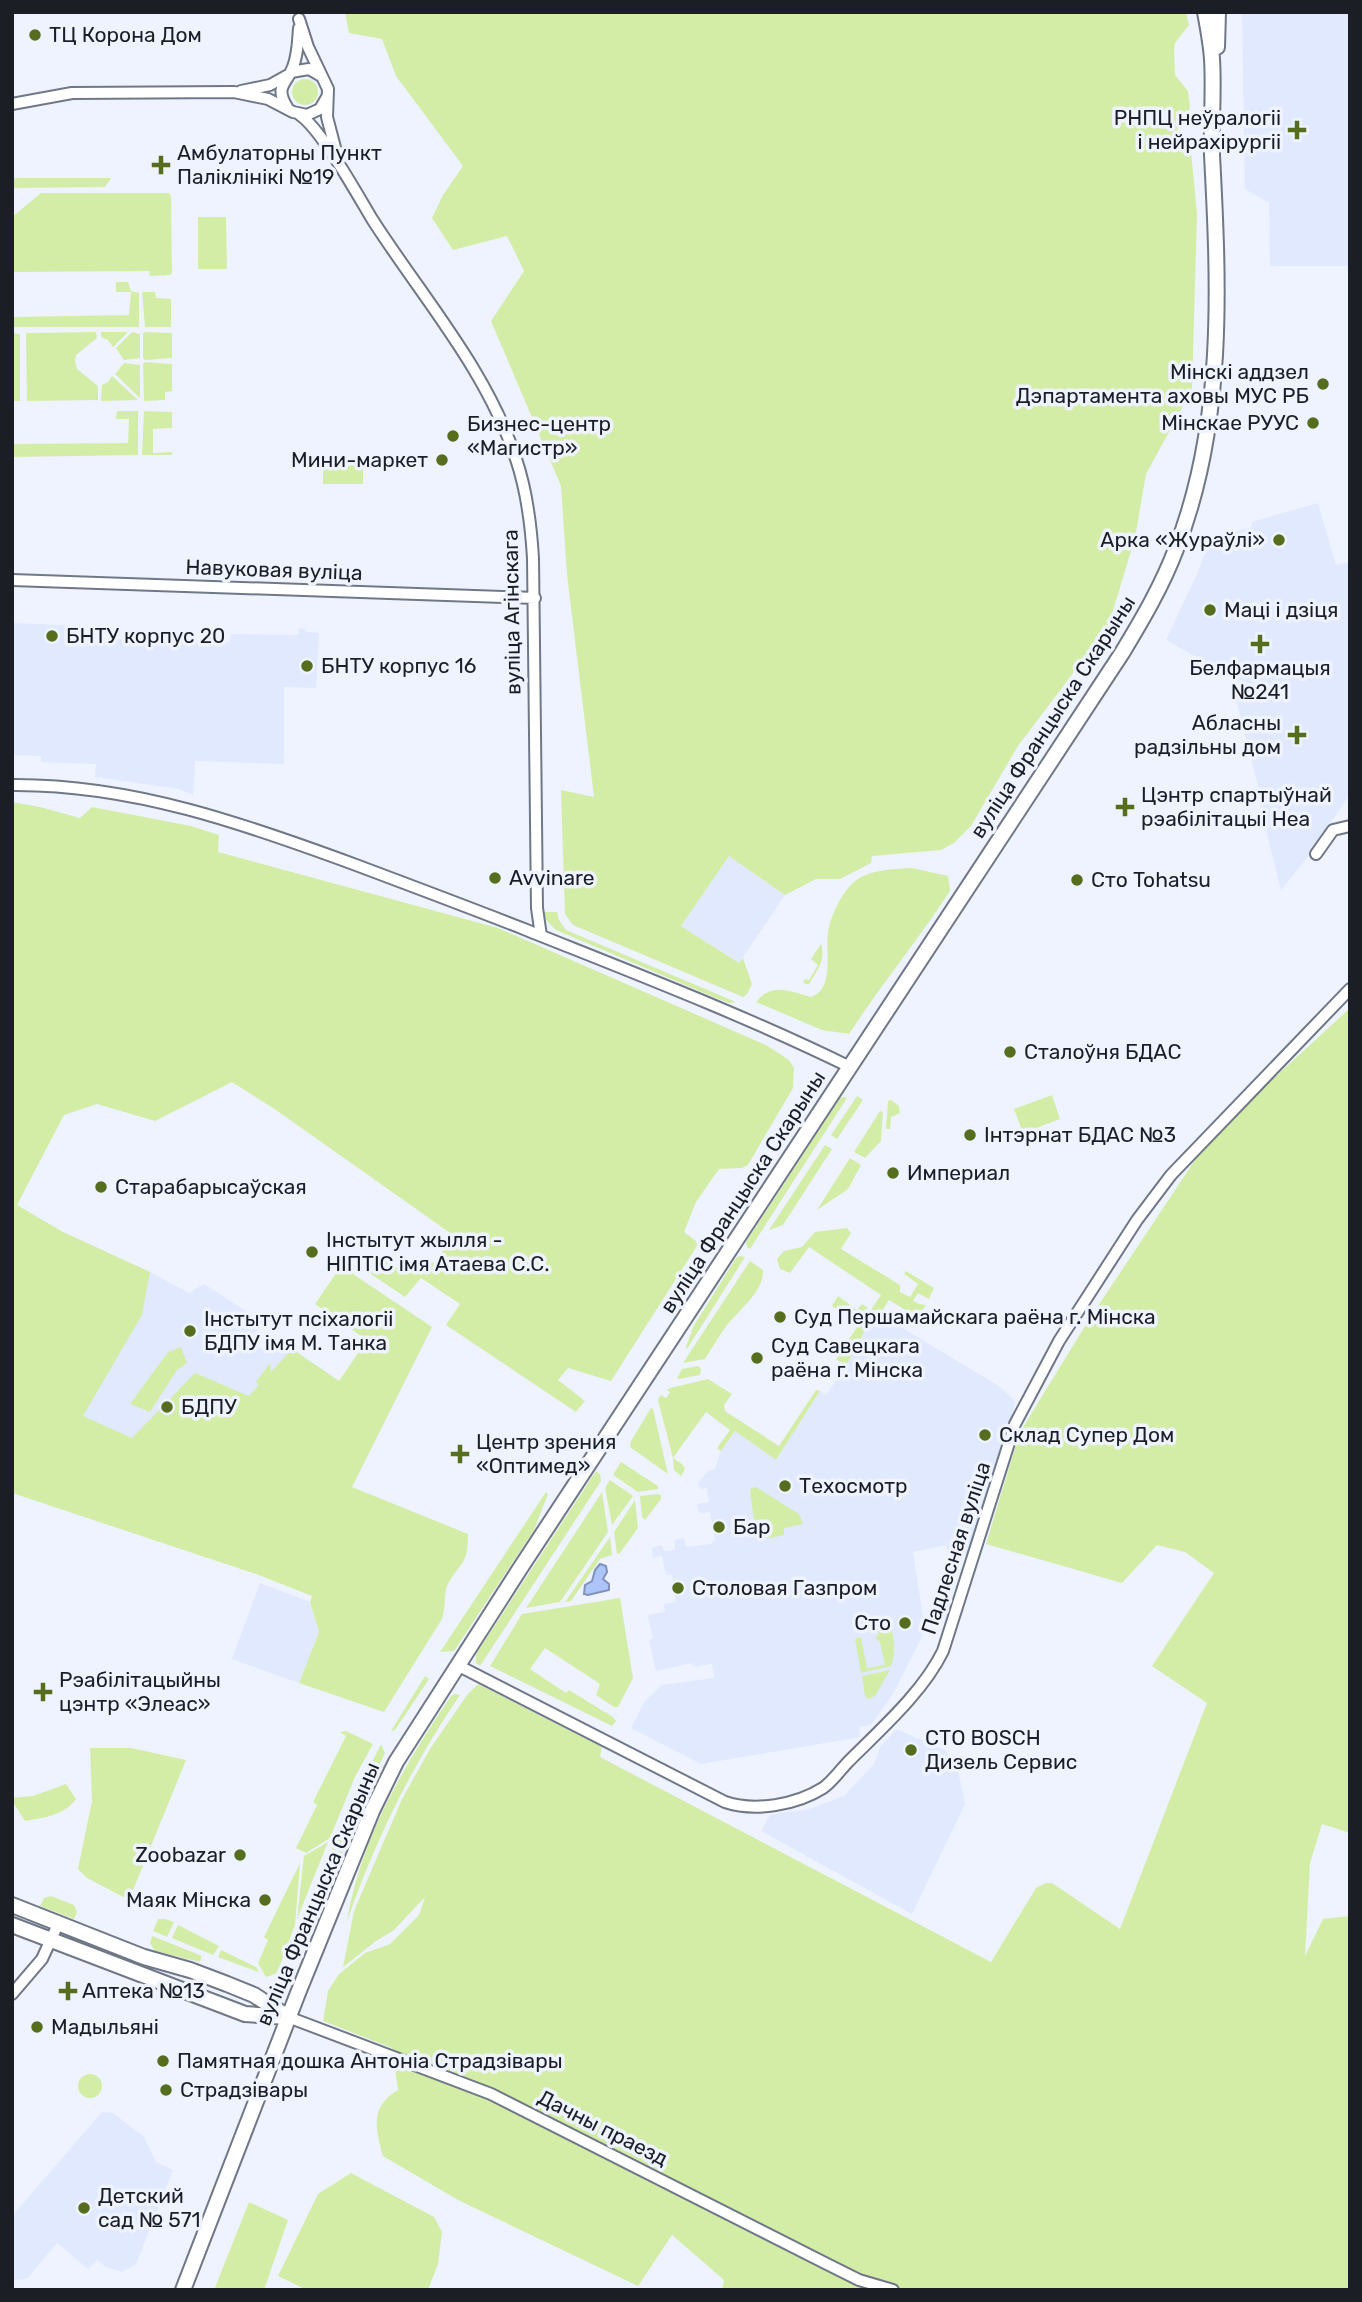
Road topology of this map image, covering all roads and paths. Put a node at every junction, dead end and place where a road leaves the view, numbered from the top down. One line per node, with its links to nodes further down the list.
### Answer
1 (1197, 12): 7 (main road, вуліца Францыска Скарыны)
2 (1205, 12): 7 (main road, вуліца Францыска Скарыны)
3 (1218, 12): 7 (main road)
4 (299, 15): 5 (street); 6 (street)
5 (289, 74): 6 (street); 8 (street); 11 (street)
6 (321, 76): 9 (street)
7 (1212, 90): 21 (main road, вуліца Францыска Скарыны)
8 (233, 92): 10 (street); 11 (street)
9 (327, 97): 12 (street); 13 (street, вуліца Агінскага)
10 (16, 104)
11 (287, 107): 12 (street)
12 (300, 115): 13 (street, вуліца Агінскага)
13 (341, 170): 15 (street, вуліца Агінскага)
14 (12, 580): 15 (street, Навуковая вуліца)
15 (535, 598): 19 (street, вуліца Агінскага)
16 (12, 785): 19 (street)
17 (1350, 826): 18 (street)
18 (1316, 854)
19 (541, 936): 21 (street)
20 (1350, 989): 22 (street, Падлесная вуліца)
21 (850, 1067): 22 (main road, вуліца Францыска Скарыны)
22 (457, 1665): 28 (main road, вуліца Францыска Скарыны)
23 (12, 1905): 24 (main road)
24 (59, 1922): 26 (street); 28 (main road)
25 (12, 1924): 26 (main road)
26 (51, 1940): 27 (street); 28 (main road)
27 (12, 1994)
28 (288, 2017): 29 (main road, вуліца Францыска Скарыны); 30 (street, Дачны праезд)
29 (183, 2290)
30 (893, 2290)

